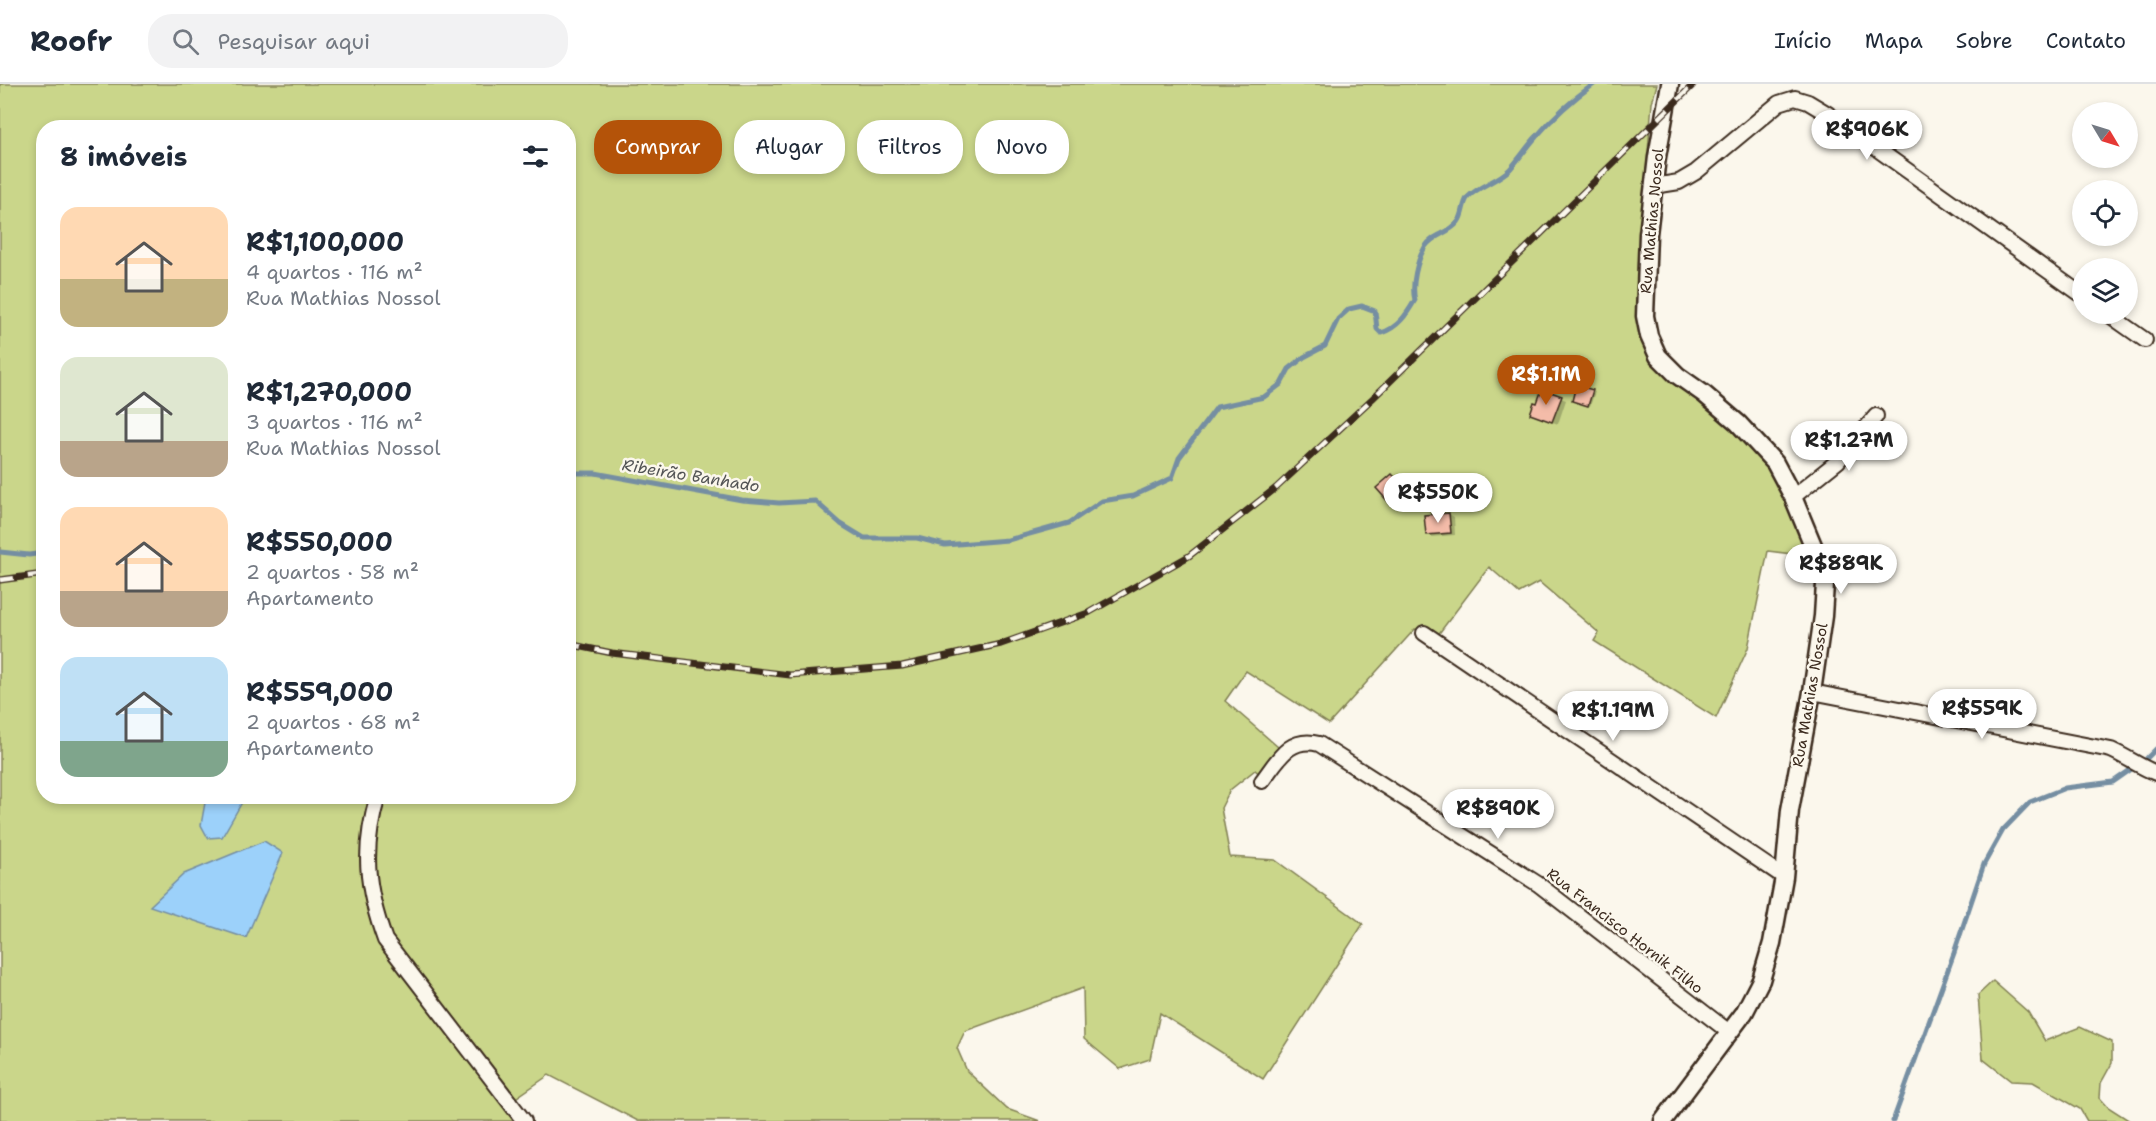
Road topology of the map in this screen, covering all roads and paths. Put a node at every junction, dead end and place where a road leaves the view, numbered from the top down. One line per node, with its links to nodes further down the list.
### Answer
1 (1670, 84): 2 (street, Rua Mathias Nossol)
2 (1654, 186): 3 (street); 7 (street, Rua Mathias Nossol)
3 (2072, 288)
4 (2122, 324): 5 (street)
5 (2145, 340)
6 (1876, 416): 7 (street)
7 (1793, 497): 9 (street, Rua Mathias Nossol)
8 (1424, 633): 13 (street)
9 (1812, 692): 10 (street); 13 (street, Rua Mathias Nossol)
10 (2156, 773)
11 (1262, 781): 14 (street, Rua Francisco Hornik Filho)
12 (376, 804): 15 (street)
13 (1784, 877): 14 (street, Rua Mathias Nossol)
14 (1729, 1032): 16 (street, Rua Mathias Nossol)
15 (524, 1121)
16 (1663, 1121)

